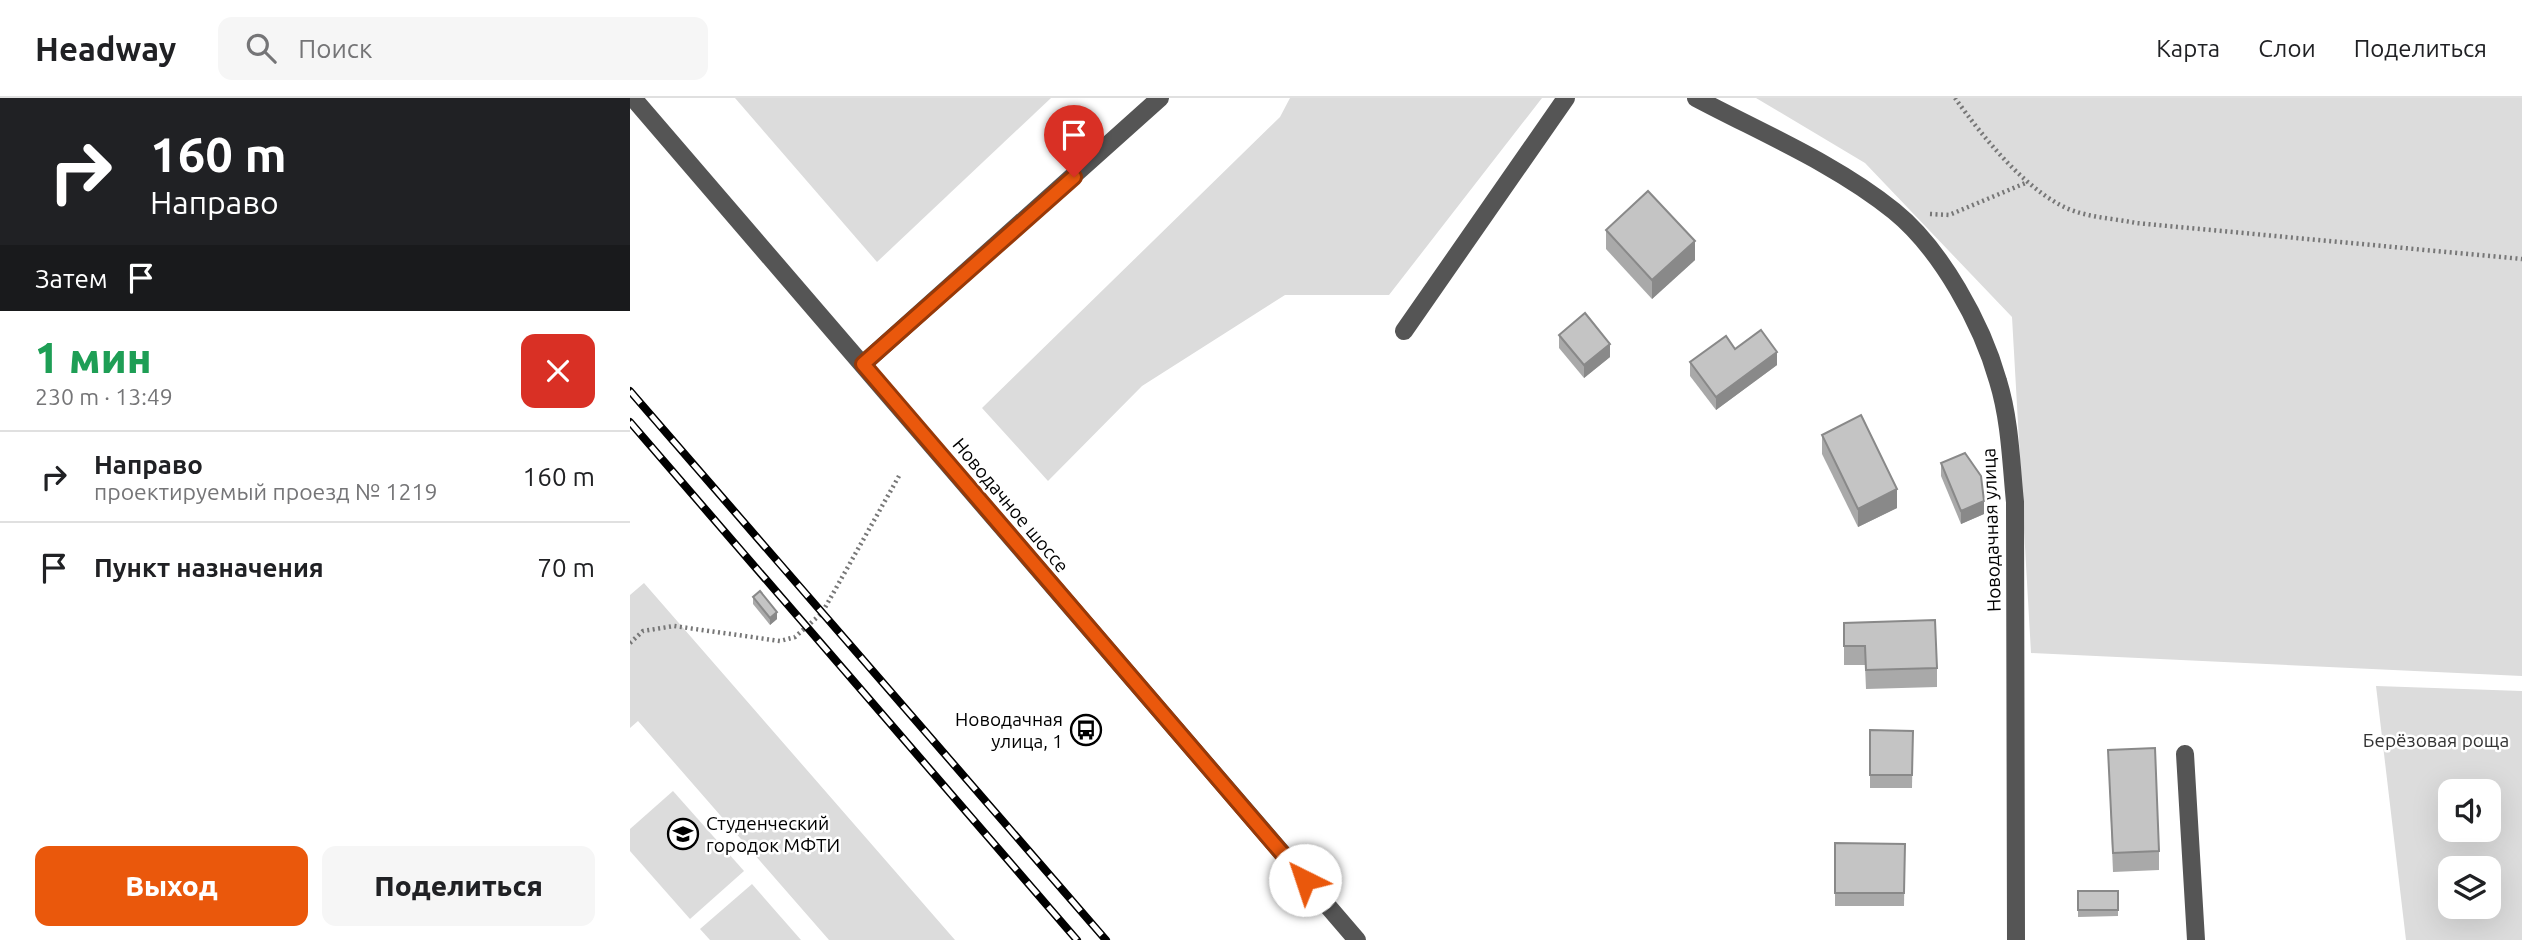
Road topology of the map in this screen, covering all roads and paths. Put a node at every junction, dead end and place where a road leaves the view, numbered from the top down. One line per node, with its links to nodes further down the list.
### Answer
1 (633, 98): 10 (street, Новодачное шоссе)
2 (1160, 98): 10 (street)
3 (1566, 98): 9 (street)
4 (1696, 98): 7 (street, Новодачная улица)
5 (1955, 98): 6 (path)
6 (2028, 182): 7 (path); 8 (path)
7 (1895, 212): 15 (street, Новодачная улица)
8 (2522, 259)
9 (1404, 331)
10 (863, 364): 14 (street, Новодачное шоссе)
11 (899, 476): 12 (path)
12 (630, 643)
13 (2185, 754): 16 (street)
14 (1357, 940)
15 (2016, 940)
16 (2196, 940)

